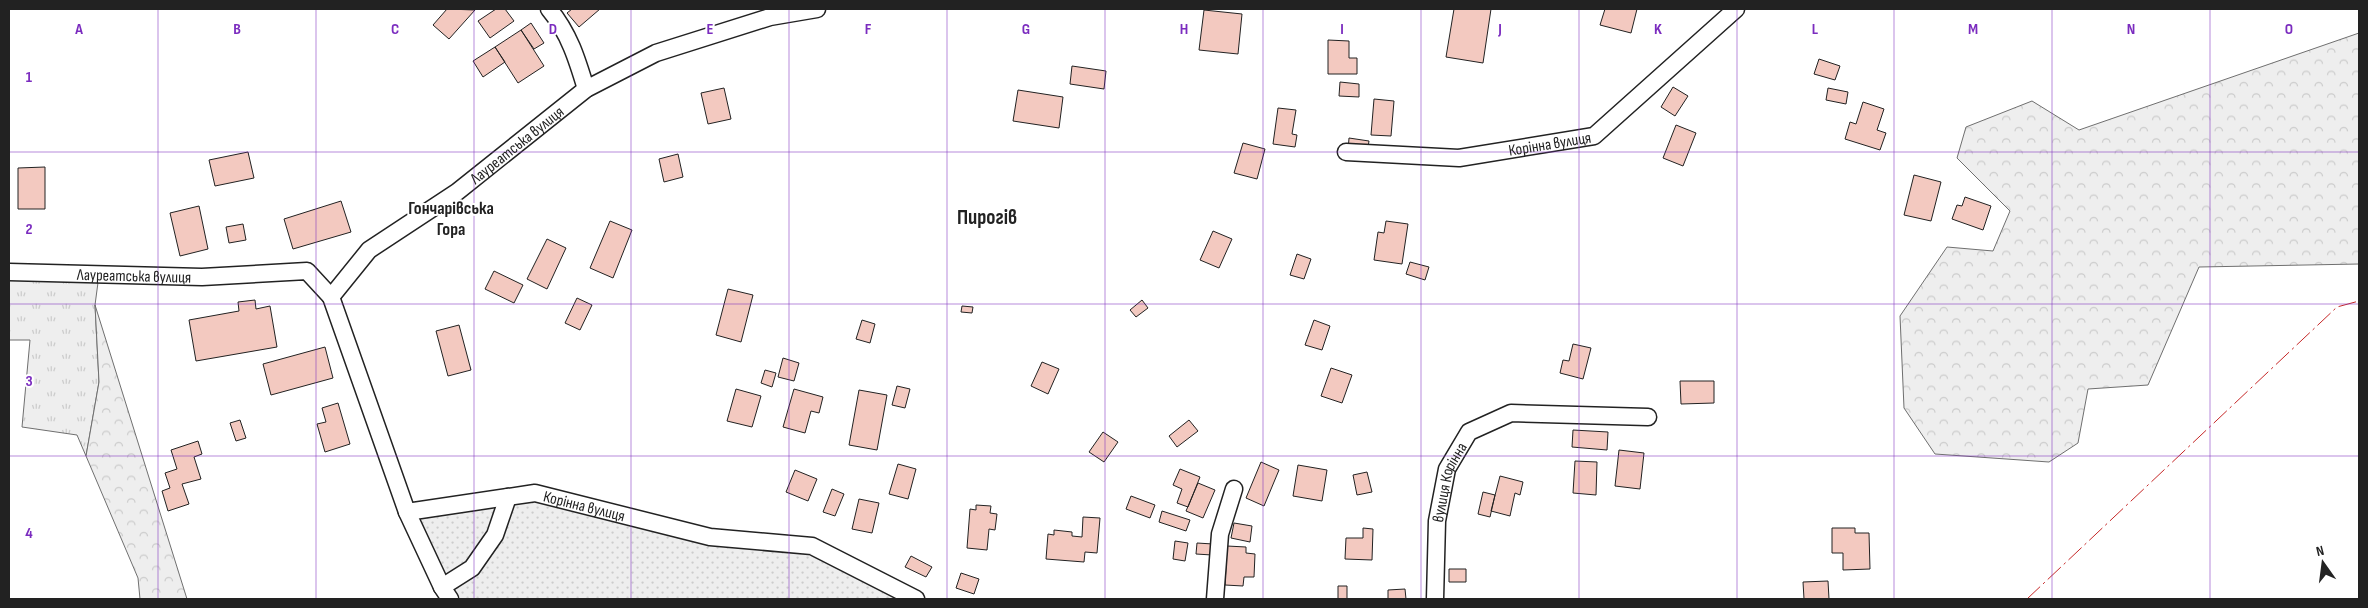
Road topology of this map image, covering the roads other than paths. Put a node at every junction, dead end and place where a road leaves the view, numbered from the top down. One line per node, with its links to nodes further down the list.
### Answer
1 (549, 9): 4 (street)
2 (817, 9): 4 (street, Лауреатська вулиця)
3 (1736, 9): 5 (street, Корінна вулиця)
4 (586, 88): 7 (street, Лауреатська вулиця)
5 (1346, 152)
6 (9, 272): 7 (street, Лауреатська вулиця)
7 (331, 296): 11 (street)
8 (1648, 417): 15 (street, вулиця Корінна)
9 (1234, 489): 14 (street)
10 (508, 497): 11 (street, Корінна вулиця); 12 (street); 13 (street, Корінна вулиця)
11 (407, 512): 12 (street)
12 (446, 593)
13 (916, 599)
14 (1215, 599)
15 (1435, 599)

